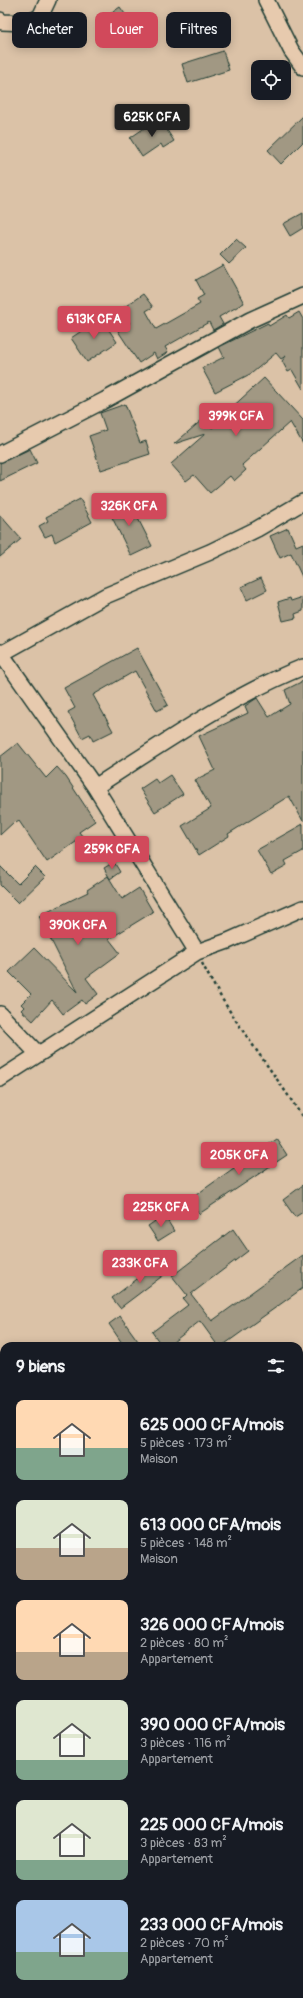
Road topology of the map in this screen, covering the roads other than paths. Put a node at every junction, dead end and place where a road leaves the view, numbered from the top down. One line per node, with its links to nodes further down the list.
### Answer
1 (48, 0): 3 (street)
2 (266, 0): 4 (street)
3 (0, 20)
4 (303, 67)
5 (303, 296): 6 (street)
6 (0, 454)
7 (303, 502): 8 (street)
8 (1, 653): 10 (street)
9 (303, 667): 10 (street)
10 (95, 787): 12 (street)
11 (303, 908): 12 (street)
12 (197, 952): 14 (street)
13 (0, 1014): 14 (street)
14 (38, 1054): 15 (street)
15 (0, 1078)

